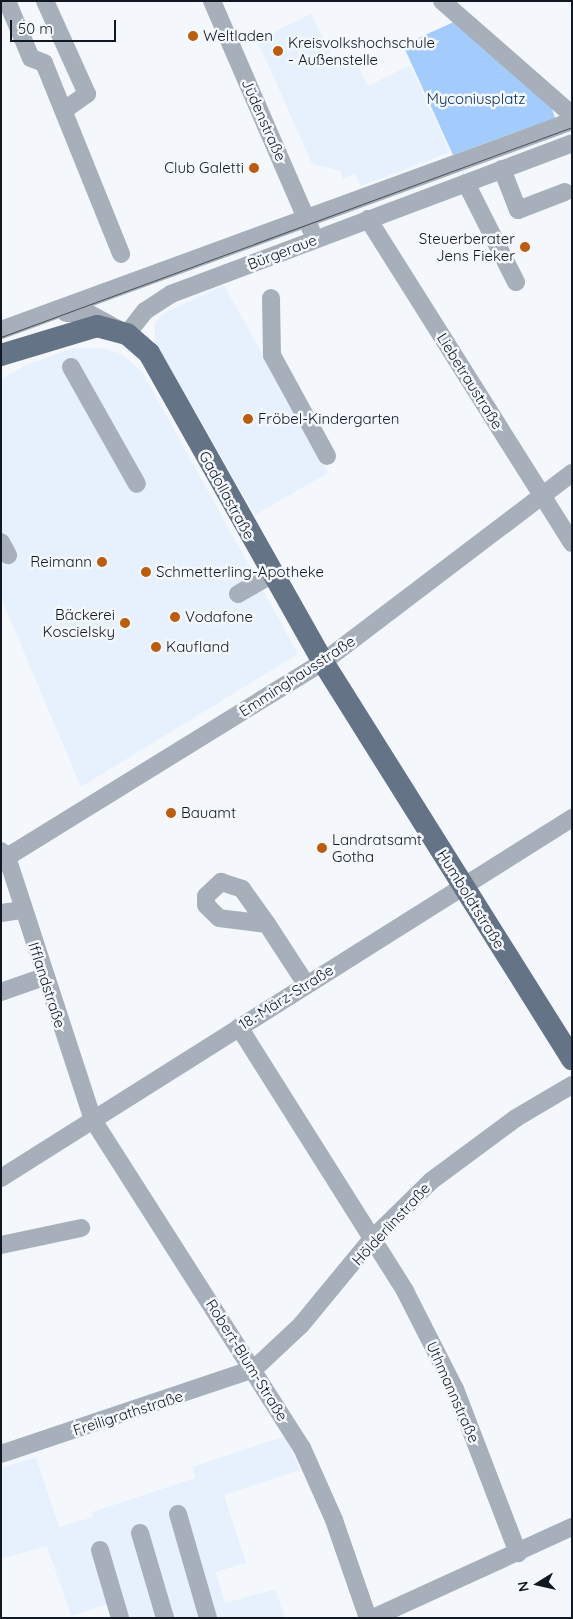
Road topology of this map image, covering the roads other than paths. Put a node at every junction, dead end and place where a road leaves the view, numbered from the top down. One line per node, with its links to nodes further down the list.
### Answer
1 (7, 1): 5 (street)
2 (212, 1): 13 (street, Jüdenstraße)
3 (442, 1): 6 (street)
4 (45, 2): 5 (street)
5 (64, 110): 15 (street)
6 (572, 115)
7 (572, 122): 13 (street)
8 (572, 143): 9 (street, Bürgeraue)
9 (502, 169): 10 (street, Bürgeraue); 11 (street)
10 (466, 183): 12 (street, Bürgeraue); 16 (street)
11 (565, 192)
12 (368, 219): 14 (street, Bürgeraue); 26 (street, Liebetraustraße)
13 (307, 220): 14 (street, Jüdenstraße); 18 (street)
14 (315, 240): 20 (street, Bürgeraue)
15 (121, 254)
16 (516, 282)
17 (271, 298): 23 (street)
18 (50, 313): 19 (street); 20 (street)
19 (1, 330)
20 (126, 334): 21 (main road); 28 (main road, Gadollastraße)
21 (1, 355)
22 (71, 367): 25 (street)
23 (327, 456)
24 (572, 473): 26 (street, Emminghausstraße)
25 (137, 484)
26 (541, 495): 27 (street, Liebetraustraße); 30 (street, Emminghausstraße)
27 (572, 543)
28 (272, 574): 29 (street); 30 (main road, Gadollastraße)
29 (238, 594)
30 (323, 662): 32 (street, Emminghausstraße); 33 (main road, Humboldtstraße)
31 (572, 818): 33 (street, 18.-März-Straße)
32 (4, 854): 34 (street, Ifflandstraße)
33 (463, 886): 38 (street, 18.-März-Straße); 41 (main road, Humboldtstraße)
34 (23, 910): 35 (street); 37 (street, Ifflandstraße)
35 (1, 913)
36 (267, 924): 38 (street)
37 (44, 978): 39 (street); 43 (street, Ifflandstraße)
38 (306, 984): 40 (street, 18.-März-Straße)
39 (1, 992)
40 (239, 1027): 43 (street, 18.-März-Straße); 46 (street, Uthmannstraße)
41 (572, 1059)
42 (572, 1085): 46 (street, Hölderlinstraße)
43 (93, 1120): 44 (street, 18.-März-Straße); 48 (street, Robert-Blum-Straße)
44 (1, 1178)
45 (81, 1228): 47 (street)
46 (372, 1239): 48 (street, Hölderlinstraße); 54 (street, Uthmannstraße)
47 (1, 1245)
48 (254, 1369): 49 (street, Freiligrathstraße); 58 (street, Robert-Blum-Straße)
49 (1, 1454)
50 (178, 1514): 57 (street)
51 (572, 1527): 54 (street)
52 (140, 1533): 56 (street)
53 (100, 1550): 55 (street)
54 (518, 1553): 59 (street)
55 (120, 1618)
56 (165, 1618)
57 (208, 1618)
58 (368, 1618)
59 (373, 1618)

